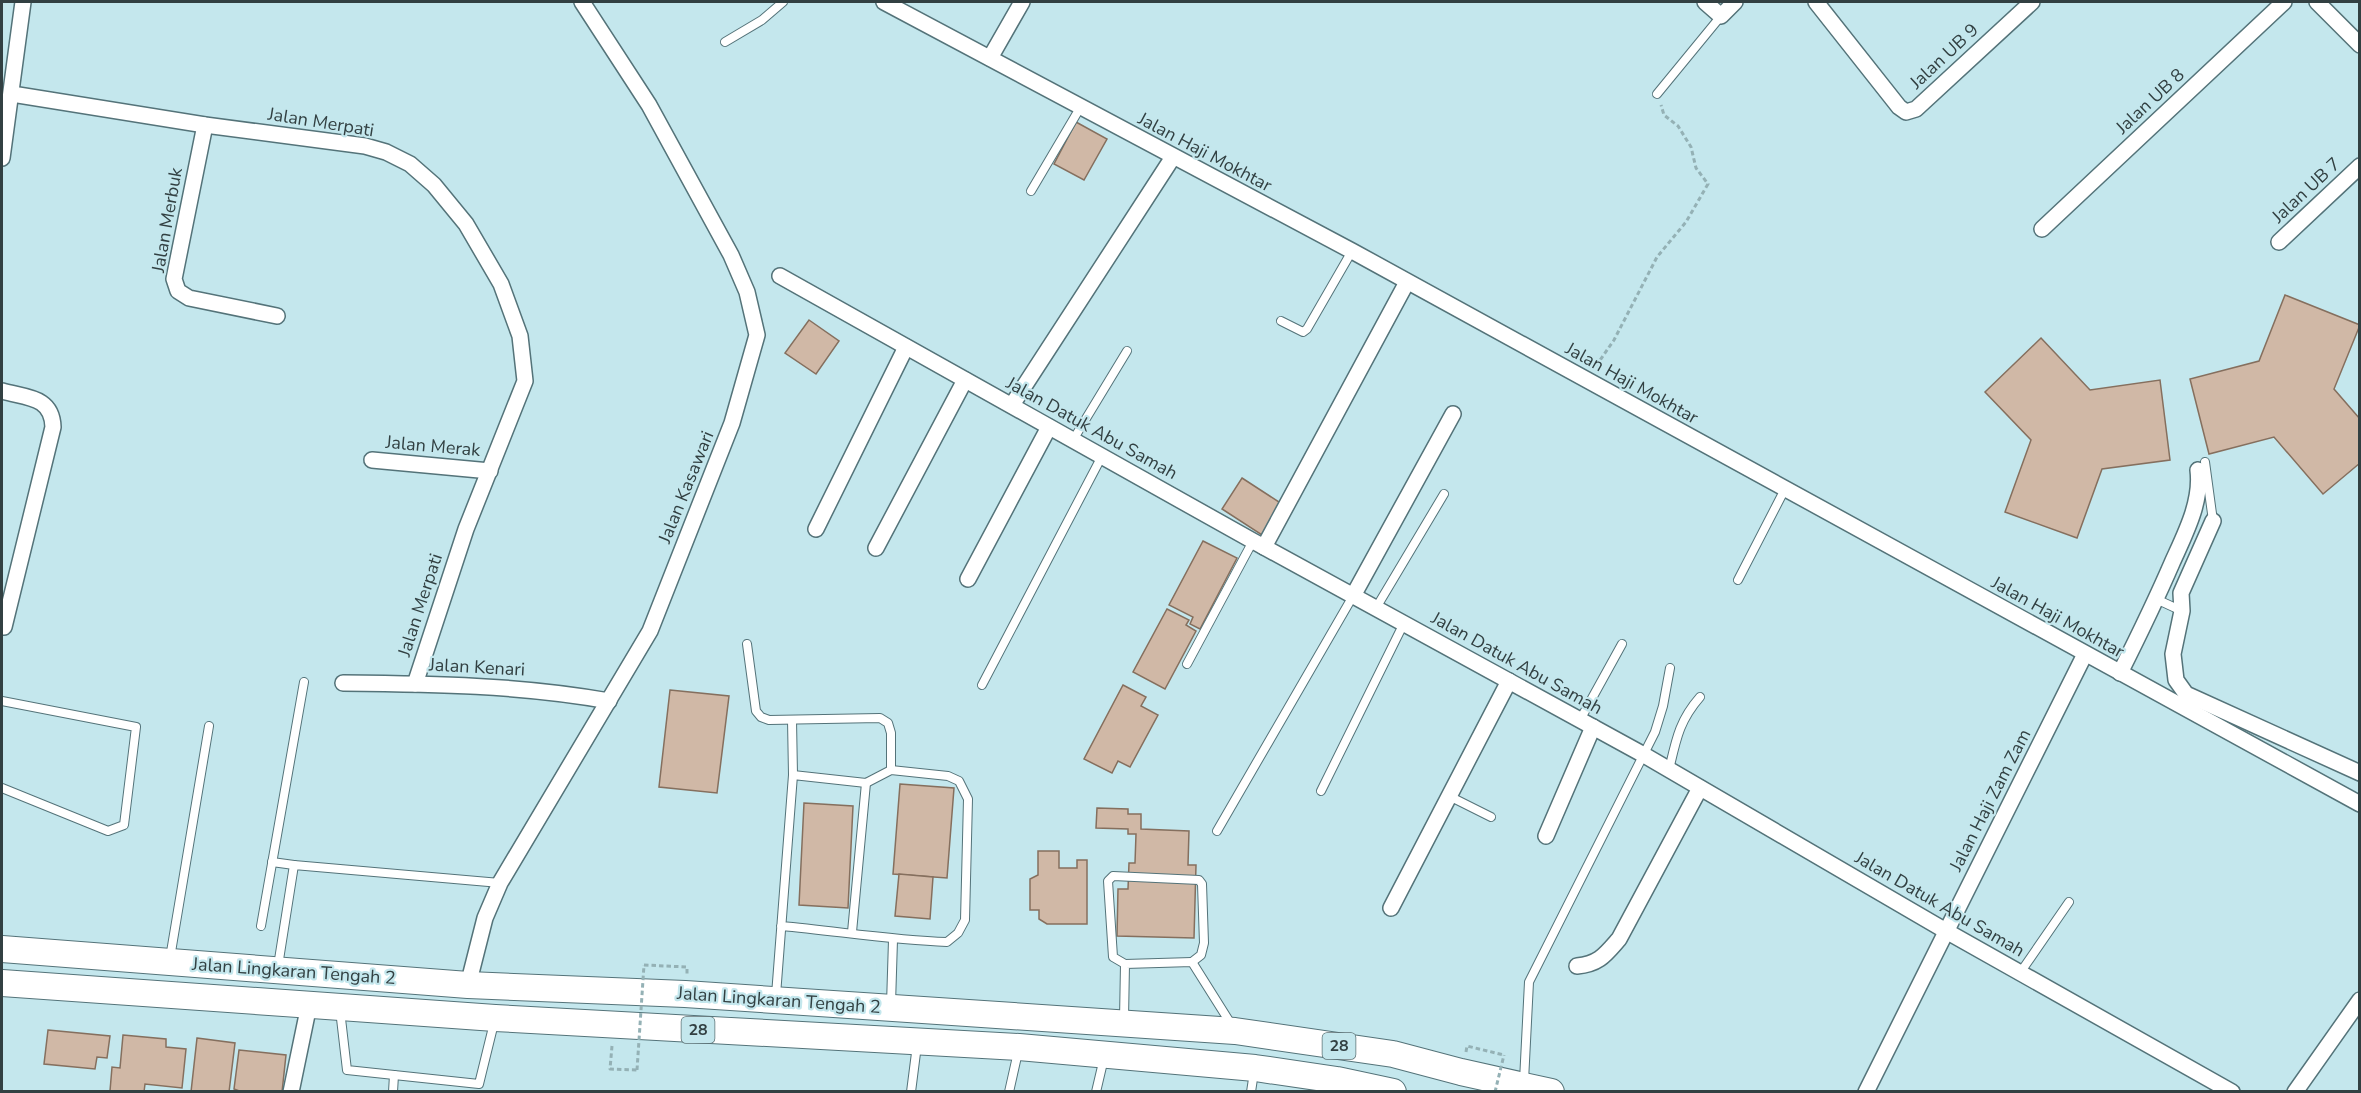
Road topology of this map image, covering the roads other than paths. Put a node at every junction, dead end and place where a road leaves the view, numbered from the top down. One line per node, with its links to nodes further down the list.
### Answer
1 (23, 2): 15 (street)
2 (582, 2): 69 (street, Jalan Kasawari)
3 (783, 2): 12 (lane)
4 (884, 2): 14 (street, Jalan Haji Mokhtar)
5 (1022, 2): 14 (street)
6 (1705, 2): 11 (street)
7 (1816, 2): 8 (street, Jalan UB 9)
8 (2032, 2)
9 (2284, 2): 23 (street, Jalan UB 8)
10 (2317, 2): 13 (street)
11 (1729, 8): 16 (lane)
12 (725, 42)
13 (2360, 45)
14 (990, 58): 17 (street, Jalan Haji Mokhtar)
15 (12, 94): 18 (street, Jalan Merpati); 20 (street)
16 (1657, 94)
17 (1080, 108): 19 (street, Jalan Haji Mokhtar); 22 (lane)
18 (205, 124): 28 (street, Jalan Merbuk); 41 (street, Jalan Merpati)
19 (1173, 157): 25 (street, Jalan Haji Mokhtar); 34 (street)
20 (2, 158)
21 (2360, 166): 24 (street, Jalan UB 7)
22 (1031, 191)
23 (2042, 230)
24 (2279, 242)
25 (1352, 251): 27 (street, Jalan Haji Mokhtar); 29 (lane)
26 (780, 276): 30 (street, Jalan Datuk Abu Samah)
27 (1407, 282): 42 (street, Jalan Haji Mokhtar); 46 (street)
28 (277, 316)
29 (1281, 321)
30 (906, 347): 32 (street, Jalan Datuk Abu Samah); 45 (street)
31 (1127, 351): 37 (lane)
32 (965, 380): 34 (street, Jalan Datuk Abu Samah); 47 (street)
33 (2, 391): 55 (street)
34 (1012, 405): 36 (street, Jalan Datuk Abu Samah)
35 (1453, 414): 50 (street)
36 (1048, 427): 37 (street, Jalan Datuk Abu Samah); 48 (street)
37 (1073, 440): 38 (street, Jalan Datuk Abu Samah)
38 (1102, 456): 46 (street, Jalan Datuk Abu Samah); 66 (lane)
39 (372, 460): 41 (street, Jalan Merak)
40 (2202, 466): 44 (lane); 51 (street)
41 (490, 471): 65 (street, Jalan Merpati)
42 (1785, 489): 49 (lane); 58 (street, Jalan Haji Mokhtar)
43 (1444, 494): 52 (lane)
44 (2213, 521): 53 (street)
45 (816, 530)
46 (1259, 544): 50 (street, Jalan Datuk Abu Samah); 59 (lane)
47 (876, 548)
48 (968, 579)
49 (1738, 580)
50 (1353, 596): 52 (street, Jalan Datuk Abu Samah); 85 (lane)
51 (2156, 599): 53 (lane); 61 (street)
52 (1376, 608): 54 (street, Jalan Datuk Abu Samah)
53 (2182, 611): 76 (street)
54 (1404, 623): 62 (street, Jalan Datuk Abu Samah); 81 (lane)
55 (4, 627)
56 (747, 644): 70 (lane)
57 (1622, 644): 71 (lane)
58 (2085, 654): 61 (street, Jalan Haji Mokhtar); 94 (street, Jalan Haji Zam Zam)
59 (1187, 663)
60 (1670, 668): 73 (lane)
61 (2120, 673): 83 (street, Jalan Haji Mokhtar)
62 (1509, 681): 71 (street, Jalan Datuk Abu Samah); 82 (street)
63 (304, 682): 87 (lane)
64 (343, 683): 65 (street, Jalan Kenari)
65 (415, 684): 69 (street, Jalan Kenari)
66 (982, 684)
67 (1700, 697): 75 (lane)
68 (2, 701): 79 (lane)
69 (609, 701): 89 (street, Jalan Kasawari)
70 (792, 720): 74 (lane); 77 (lane)
71 (1586, 724): 73 (street, Jalan Datuk Abu Samah); 86 (street)
72 (208, 726): 98 (lane)
73 (1644, 755): 75 (street, Jalan Datuk Abu Samah); 119 (lane)
74 (891, 770): 78 (lane); 96 (lane)
75 (1670, 770): 80 (street, Jalan Datuk Abu Samah)
76 (2360, 772)
77 (793, 774): 78 (lane); 93 (lane)
78 (866, 783): 95 (lane)
79 (2, 788)
80 (1700, 788): 94 (street, Jalan Datuk Abu Samah); 101 (street)
81 (1321, 791)
82 (1449, 796): 84 (lane); 91 (street)
83 (2360, 804)
84 (1491, 817)
85 (1217, 831)
86 (1546, 836)
87 (272, 862): 88 (lane); 92 (lane)
88 (294, 865): 89 (lane); 102 (lane)
89 (500, 883): 105 (street, Jalan Kasawari)
90 (2069, 902): 103 (lane)
91 (1391, 908)
92 (261, 926)
93 (781, 926): 95 (lane); 106 (lane)
94 (1946, 931): 103 (street, Jalan Datuk Abu Samah); 129 (street, Jalan Haji Zam Zam)
95 (852, 932): 96 (lane)
96 (893, 940): 110 (lane)
97 (2, 950): 98 (highway, Jalan Lingkaran Tengah 2 / 28)
98 (169, 962): 102 (highway, Jalan Lingkaran Tengah 2 / 28)
99 (1192, 962): 100 (lane); 100 (lane); 113 (lane)
100 (1125, 964): 112 (lane)
101 (1577, 966)
102 (278, 970): 105 (highway, Jalan Lingkaran Tengah 2 / 28)
103 (2020, 973): 121 (street, Jalan Datuk Abu Samah)
104 (2, 983): 108 (highway, Jalan Lingkaran Tengah 2 / 28)
105 (468, 984): 106 (highway, Jalan Lingkaran Tengah 2 / 28)
106 (776, 1000): 110 (highway, Jalan Lingkaran Tengah 2 / 28)
107 (2360, 1000): 130 (street)
108 (309, 1005): 109 (highway, Jalan Lingkaran Tengah 2 / 28); 122 (street)
109 (339, 1007): 111 (highway, Jalan Lingkaran Tengah 2 / 28); 117 (lane)
110 (891, 1007): 112 (highway, Jalan Lingkaran Tengah 2 / 28)
111 (495, 1018): 114 (highway, Jalan Lingkaran Tengah 2 / 28); 120 (lane)
112 (1124, 1023): 113 (highway, Jalan Lingkaran Tengah 2 / 28)
113 (1235, 1031): 119 (highway, Jalan Lingkaran Tengah 2 / 28)
114 (917, 1042): 115 (highway, Jalan Lingkaran Tengah 2 / 28); 124 (lane)
115 (1019, 1047): 116 (highway, Jalan Lingkaran Tengah 2 / 28); 125 (lane)
116 (1104, 1056): 118 (highway, Jalan Lingkaran Tengah 2 / 28); 126 (lane)
117 (394, 1075): 120 (lane); 123 (lane)
118 (1253, 1080): 127 (highway, Jalan Lingkaran Tengah 2 / 28)
119 (1524, 1085): 128 (highway, Jalan Lingkaran Tengah 2 / 28)
120 (478, 1088)
121 (2232, 1091)
122 (291, 1092)
123 (393, 1092)
124 (911, 1092)
125 (1009, 1092)
126 (1096, 1092)
127 (1393, 1092)
128 (1551, 1092)
129 (1866, 1092)
130 (2295, 1092)

